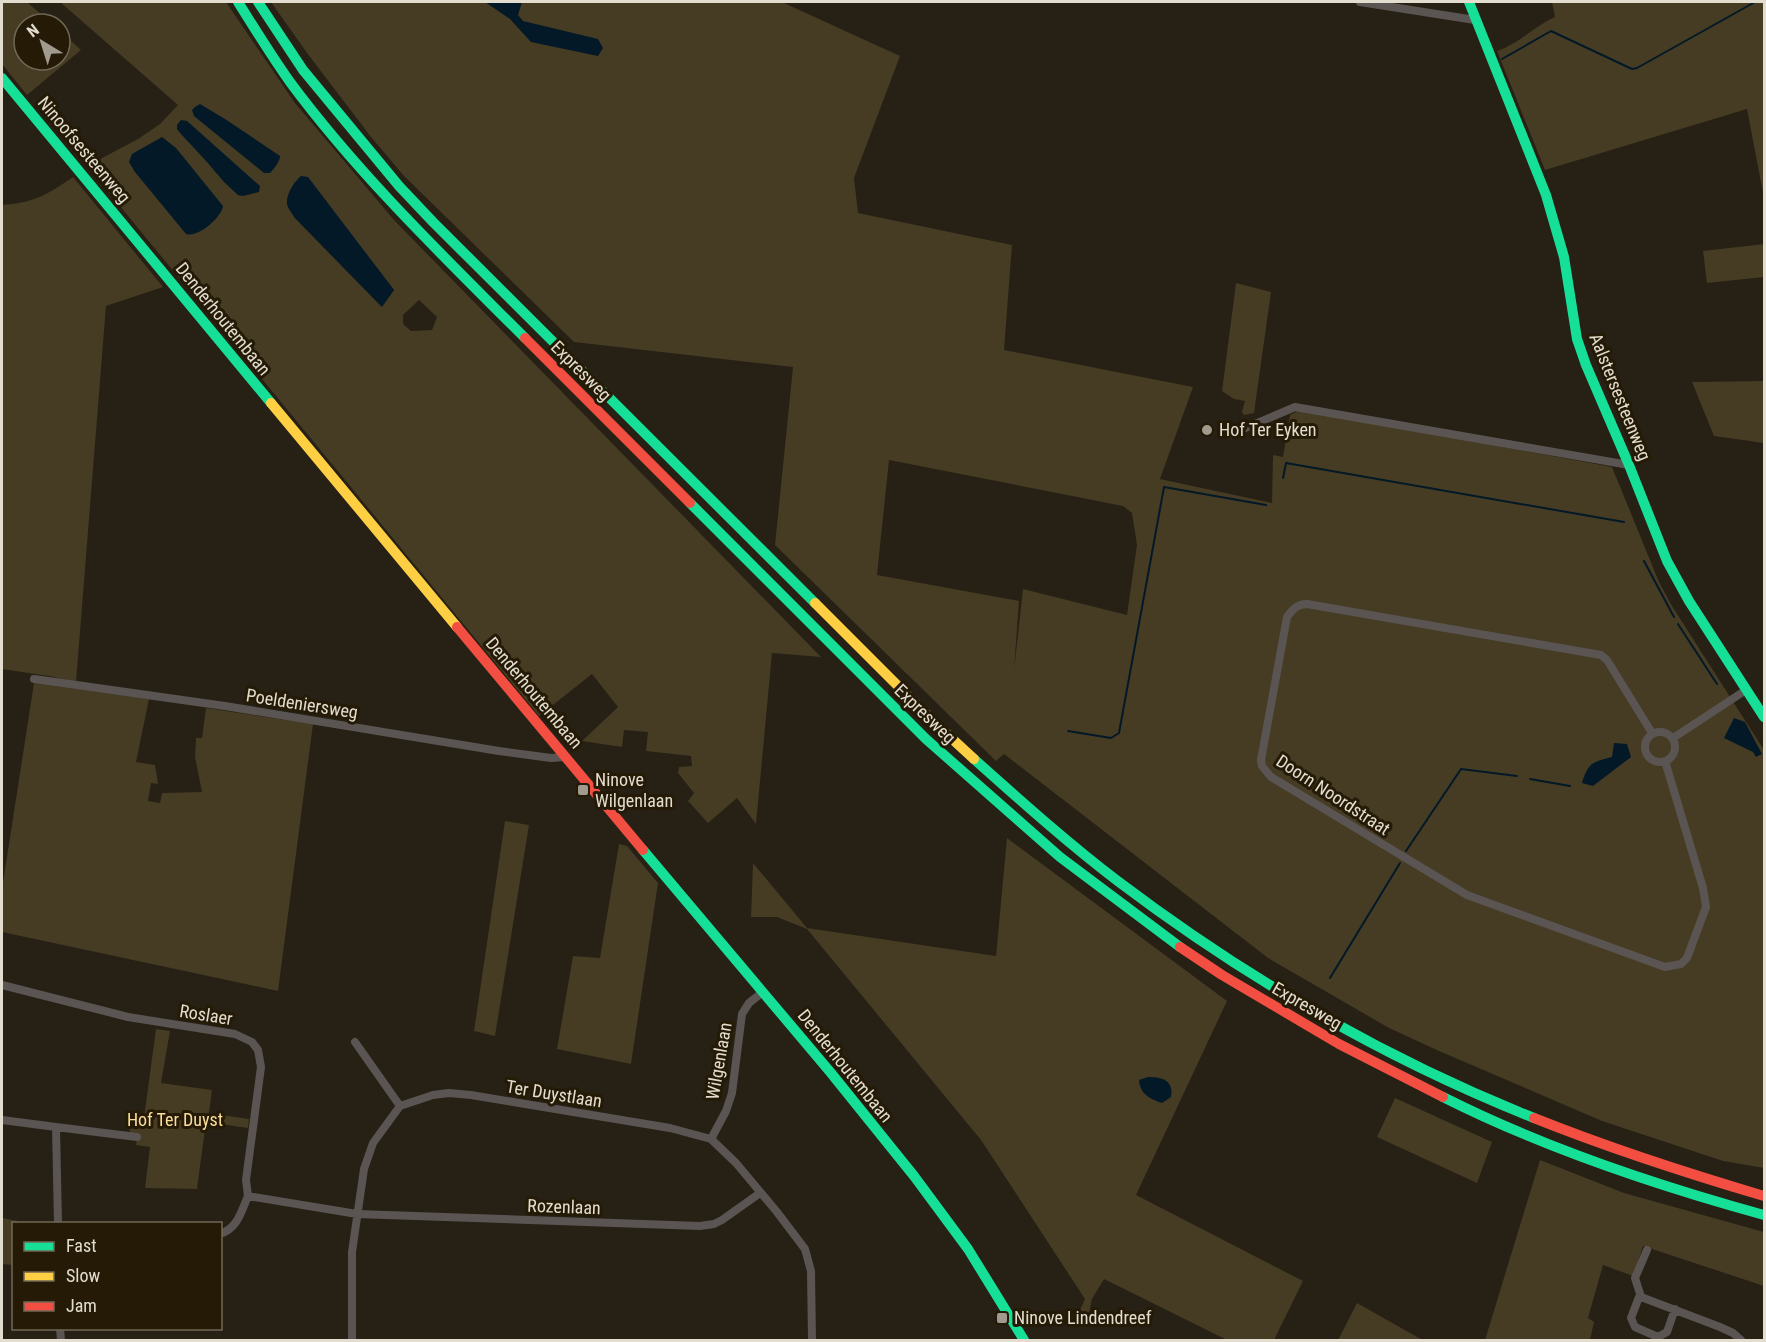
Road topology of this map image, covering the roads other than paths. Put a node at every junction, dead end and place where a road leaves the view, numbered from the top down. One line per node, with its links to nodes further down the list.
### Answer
1 (238, 2): 29 (main road, Expresweg)
2 (258, 2): 27 (main road, Expresweg)
3 (1360, 2): 5 (street)
4 (1469, 2): 5 (main road, Aalstersesteenweg)
5 (1475, 20): 9 (main road, Aalstersesteenweg)
6 (2, 78): 7 (main road, Ninoofsesteenweg)
7 (141, 244): 15 (main road, Denderhoutembaan)
8 (1229, 435): 9 (street)
9 (1629, 465): 11 (main road, Aalstersesteenweg)
10 (34, 679): 15 (street, Poeldeniersweg)
11 (1746, 690): 12 (main road, Aalstersesteenweg); 14 (street)
12 (1764, 717)
13 (1652, 733): 14 (street); 16 (street); 16 (street, Doorn Noordstraat)
14 (1673, 738): 16 (street)
15 (565, 757): 18 (main road, Denderhoutembaan)
16 (1665, 761)
17 (2, 985): 26 (street, Roslaer)
18 (762, 992): 24 (street, Wilgenlaan); 38 (main road, Denderhoutembaan)
19 (355, 1042): 20 (street)
20 (400, 1106): 24 (street, Ter Duystlaan); 28 (street)
21 (2, 1120): 22 (street)
22 (56, 1127): 23 (street); 30 (street)
23 (137, 1137)
24 (711, 1140): 25 (street, Ter Duystlaan)
25 (760, 1193): 28 (street, Rozenlaan); 37 (street, Ter Duystlaan)
26 (248, 1196): 28 (street); 31 (street, Roslaer)
27 (1764, 1196)
28 (357, 1214): 36 (street)
29 (1764, 1215)
30 (58, 1222)
31 (222, 1233)
32 (1647, 1250): 33 (street)
33 (1641, 1297): 34 (street); 34 (street)
34 (1674, 1309): 35 (street)
35 (1731, 1337): 39 (street)
36 (352, 1341)
37 (812, 1341)
38 (1023, 1341)
39 (1741, 1341)

